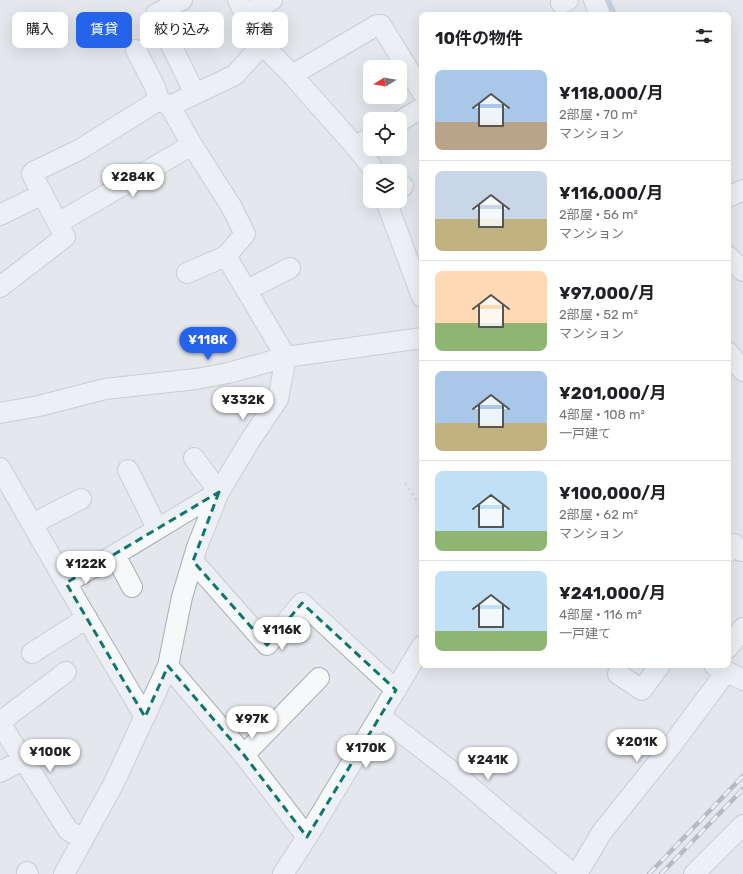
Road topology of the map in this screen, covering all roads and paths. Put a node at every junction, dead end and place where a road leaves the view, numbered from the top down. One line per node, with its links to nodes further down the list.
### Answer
1 (182, 0): 11 (street)
2 (272, 0): 4 (street)
3 (594, 0): 5 (street)
4 (241, 8)
5 (599, 12)
6 (259, 48): 11 (street)
7 (265, 48): 9 (street)
8 (136, 50): 12 (street)
9 (292, 75): 10 (street); 15 (street)
10 (419, 87)
11 (195, 94): 12 (street)
12 (164, 103): 16 (street); 19 (street)
13 (419, 110): 14 (street)
14 (407, 117)
15 (362, 142): 17 (street)
16 (192, 145): 23 (street); 24 (street)
17 (370, 164)
18 (743, 190): 20 (street)
19 (43, 194): 22 (street); 23 (street)
20 (731, 196)
21 (389, 208): 30 (street)
22 (0, 215)
23 (58, 223): 29 (street)
24 (226, 256): 28 (street); 31 (street)
25 (731, 259): 27 (street)
26 (290, 268): 31 (street)
27 (743, 271)
28 (187, 273)
29 (0, 287)
30 (419, 289)
31 (247, 290): 34 (street)
32 (419, 338): 34 (street)
33 (732, 351): 35 (street)
34 (286, 357): 36 (street); 41 (street)
35 (743, 371)
36 (0, 413)
37 (194, 458): 41 (street)
38 (0, 468): 42 (street)
39 (128, 470): 46 (street)
40 (405, 483): 44 (path)
41 (219, 492): 46 (street); 48 (street)
42 (8, 498): 45 (street)
43 (81, 499): 45 (street)
44 (419, 504)
45 (32, 524): 49 (street)
46 (157, 528): 47 (street)
47 (115, 555): 49 (street); 50 (street)
48 (193, 560): 56 (street); 62 (street)
49 (66, 583): 51 (street)
50 (132, 586)
51 (87, 618): 55 (street); 64 (street)
52 (743, 628): 53 (street)
53 (731, 644)
54 (419, 651): 62 (street)
55 (32, 653)
56 (168, 666): 64 (street); 66 (street)
57 (658, 668): 59 (street)
58 (66, 672): 65 (street)
59 (618, 674)
60 (733, 674): 75 (street)
61 (319, 678): 66 (street)
62 (396, 690): 63 (street)
63 (380, 716): 70 (street); 74 (street)
64 (145, 717): 71 (street)
65 (0, 722): 67 (street)
66 (244, 755): 70 (street)
67 (23, 760): 68 (street); 71 (street)
68 (0, 772)
69 (743, 825): 76 (street)
70 (307, 837): 73 (street)
71 (83, 840): 72 (street)
72 (64, 874)
73 (283, 874)
74 (573, 874)
75 (577, 874)
76 (694, 874)

